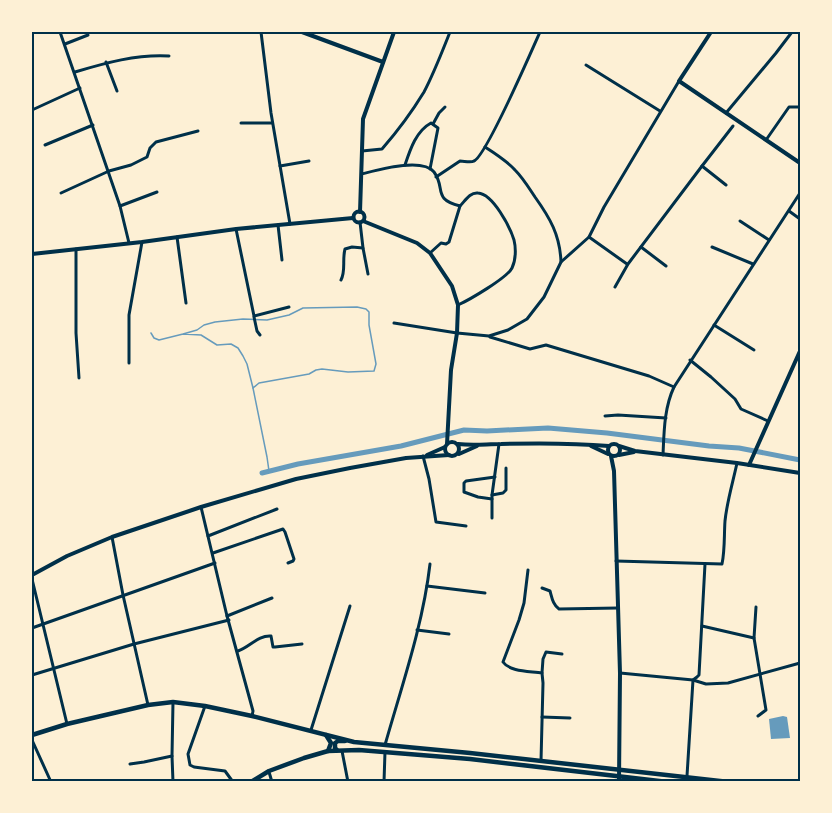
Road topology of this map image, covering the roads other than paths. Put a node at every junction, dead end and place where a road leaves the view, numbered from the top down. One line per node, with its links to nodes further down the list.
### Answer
1 (60, 32): 10 (street)
2 (261, 32): 25 (street)
3 (302, 32): 13 (street)
4 (394, 32): 13 (street)
5 (450, 32): 33 (street)
6 (540, 32): 32 (street)
7 (711, 32): 16 (street)
8 (792, 32): 23 (street)
9 (88, 35): 10 (street)
10 (65, 44): 15 (street)
11 (169, 56): 12 (street)
12 (106, 62): 15 (street); 18 (street)
13 (383, 62): 33 (street)
14 (586, 65): 22 (street)
15 (75, 72): 17 (street)
16 (679, 81): 22 (street); 23 (street)
17 (80, 88): 21 (street); 27 (street)
18 (117, 91)
19 (445, 107): 26 (street)
20 (801, 107): 30 (street)
21 (32, 110)
22 (660, 111): 59 (street)
23 (726, 113): 30 (street)
24 (241, 123): 25 (street)
25 (272, 123): 37 (street)
26 (433, 124): 36 (street); 39 (street)
27 (93, 125): 31 (street); 40 (street)
28 (734, 126): 38 (street)
29 (198, 131): 40 (street)
30 (766, 140): 35 (street)
31 (45, 145)
32 (485, 147): 42 (street); 71 (street)
33 (362, 151): 41 (street)
34 (309, 161): 37 (street)
35 (801, 163)
36 (405, 165): 39 (street); 41 (street)
37 (280, 166): 55 (street)
38 (702, 166): 43 (street); 64 (street)
39 (430, 169): 42 (street)
40 (109, 171): 45 (street); 47 (street)
41 (362, 174): 50 (street)
42 (436, 177): 48 (street)
43 (726, 185)
44 (157, 192): 47 (street)
45 (61, 193)
46 (801, 193): 49 (street)
47 (120, 206): 62 (street)
48 (460, 206): 68 (street); 79 (street)
49 (789, 211): 52 (street); 60 (street)
50 (360, 212): 51 (street); 54 (street)
51 (353, 218): 54 (street); 55 (street)
52 (801, 219)
53 (740, 221): 60 (street)
54 (361, 222): 66 (street); 68 (street)
55 (290, 224): 56 (street)
56 (278, 225): 57 (street); 70 (street)
57 (236, 230): 58 (street); 81 (street)
58 (177, 237): 61 (street); 78 (street)
59 (590, 237): 71 (street); 72 (street)
60 (769, 240): 73 (street)
61 (142, 242): 62 (street); 90 (street)
62 (129, 243): 67 (street)
63 (32, 246): 69 (street)
64 (641, 247): 72 (street); 74 (street)
65 (712, 247): 73 (street)
66 (363, 248): 75 (street); 76 (street)
67 (76, 249): 69 (street); 91 (street)
68 (430, 253): 79 (street)
69 (32, 254)
70 (282, 260)
71 (561, 262): 86 (street)
72 (628, 264): 77 (street)
73 (753, 264): 83 (street)
74 (666, 266)
75 (368, 274)
76 (341, 280)
77 (615, 287)
78 (186, 303)
79 (458, 305): 84 (street)
80 (289, 307): 81 (street)
81 (254, 316): 85 (street)
82 (394, 322): 84 (street)
83 (714, 325): 87 (street); 89 (street)
84 (457, 333): 86 (street); 96 (street)
85 (260, 335)
86 (489, 336): 92 (street)
87 (754, 350)
88 (801, 351): 95 (street)
89 (690, 360): 92 (street); 95 (street)
90 (129, 363)
91 (79, 378)
92 (674, 387): 94 (street)
93 (605, 416): 94 (street)
94 (666, 418): 103 (street)
95 (768, 421): 110 (street)
96 (451, 442): 99 (street); 104 (street); 105 (street); 108 (street)
97 (499, 444): 98 (street); 99 (street); 114 (street)
98 (587, 444): 100 (street); 106 (street)
99 (478, 446): 104 (street)
100 (609, 446): 101 (street); 106 (street)
101 (619, 446): 102 (street); 107 (street)
102 (634, 452): 103 (street); 107 (street)
103 (663, 452): 109 (street)
104 (457, 454): 105 (street)
105 (449, 455): 108 (street)
106 (610, 455): 107 (street); 112 (street)
107 (618, 455): 112 (street)
108 (423, 456): 116 (street); 119 (street)
109 (737, 463): 110 (street); 127 (street)
110 (749, 465): 113 (street)
111 (506, 468): 115 (street)
112 (614, 471): 123 (street)
113 (801, 473)
114 (495, 477): 115 (street); 115 (street)
115 (492, 497): 118 (street)
116 (201, 507): 120 (street); 121 (street)
117 (277, 509): 120 (street)
118 (492, 519)
119 (466, 526)
120 (208, 536): 122 (street)
121 (112, 537): 129 (street); 134 (street)
122 (213, 553): 124 (street); 125 (street)
123 (616, 561): 127 (street); 138 (street)
124 (215, 563): 134 (street); 139 (street)
125 (288, 563)
126 (430, 564): 131 (street)
127 (705, 564): 141 (street)
128 (528, 570): 152 (street)
129 (32, 575)
130 (32, 579): 140 (street)
131 (428, 586): 133 (street); 143 (street)
132 (542, 588): 138 (street)
133 (485, 593)
134 (123, 595): 140 (street); 146 (street)
135 (272, 598): 139 (street)
136 (350, 606): 165 (street)
137 (756, 607): 145 (street)
138 (618, 608): 153 (street)
139 (228, 618): 146 (street); 148 (street)
140 (43, 624): 142 (street); 151 (street)
141 (702, 626): 145 (street); 156 (street)
142 (32, 628)
143 (417, 630): 144 (street); 170 (street)
144 (449, 634)
145 (753, 638): 154 (street)
146 (134, 644): 151 (street); 158 (street)
147 (302, 644): 148 (street)
148 (238, 651): 160 (street)
149 (562, 654): 152 (street)
150 (801, 663): 154 (street)
151 (54, 669): 155 (street); 164 (street)
152 (542, 673): 162 (street)
153 (620, 673): 156 (street); 177 (street)
154 (760, 674): 156 (street); 161 (street)
155 (32, 675)
156 (693, 680): 179 (street)
157 (173, 702): 158 (main road); 159 (main road); 174 (street)
158 (148, 705): 164 (main road)
159 (206, 706): 160 (main road); 183 (street)
160 (252, 716): 165 (main road)
161 (758, 716)
162 (542, 717): 163 (street); 175 (street)
163 (570, 717)
164 (67, 724): 167 (main road)
165 (311, 730): 166 (main road)
166 (323, 734): 169 (main road); 172 (main road)
167 (32, 735)
168 (32, 740): 181 (street)
169 (354, 741): 170 (main road); 171 (main road)
170 (384, 746): 175 (main road)
171 (342, 750): 172 (main road); 173 (main road); 186 (street)
172 (328, 752): 178 (main road)
173 (385, 752): 180 (main road); 187 (street)
174 (172, 756): 176 (street); 182 (street)
175 (541, 761): 177 (main road)
176 (130, 764)
177 (620, 769): 179 (main road); 180 (street)
178 (269, 771): 184 (main road); 185 (street)
179 (687, 776): 189 (main road)
180 (619, 779): 188 (main road)
181 (51, 782)
182 (173, 782)
183 (233, 782)
184 (251, 782)
185 (272, 782)
186 (348, 782)
187 (384, 782)
188 (668, 782)
189 (729, 782)

